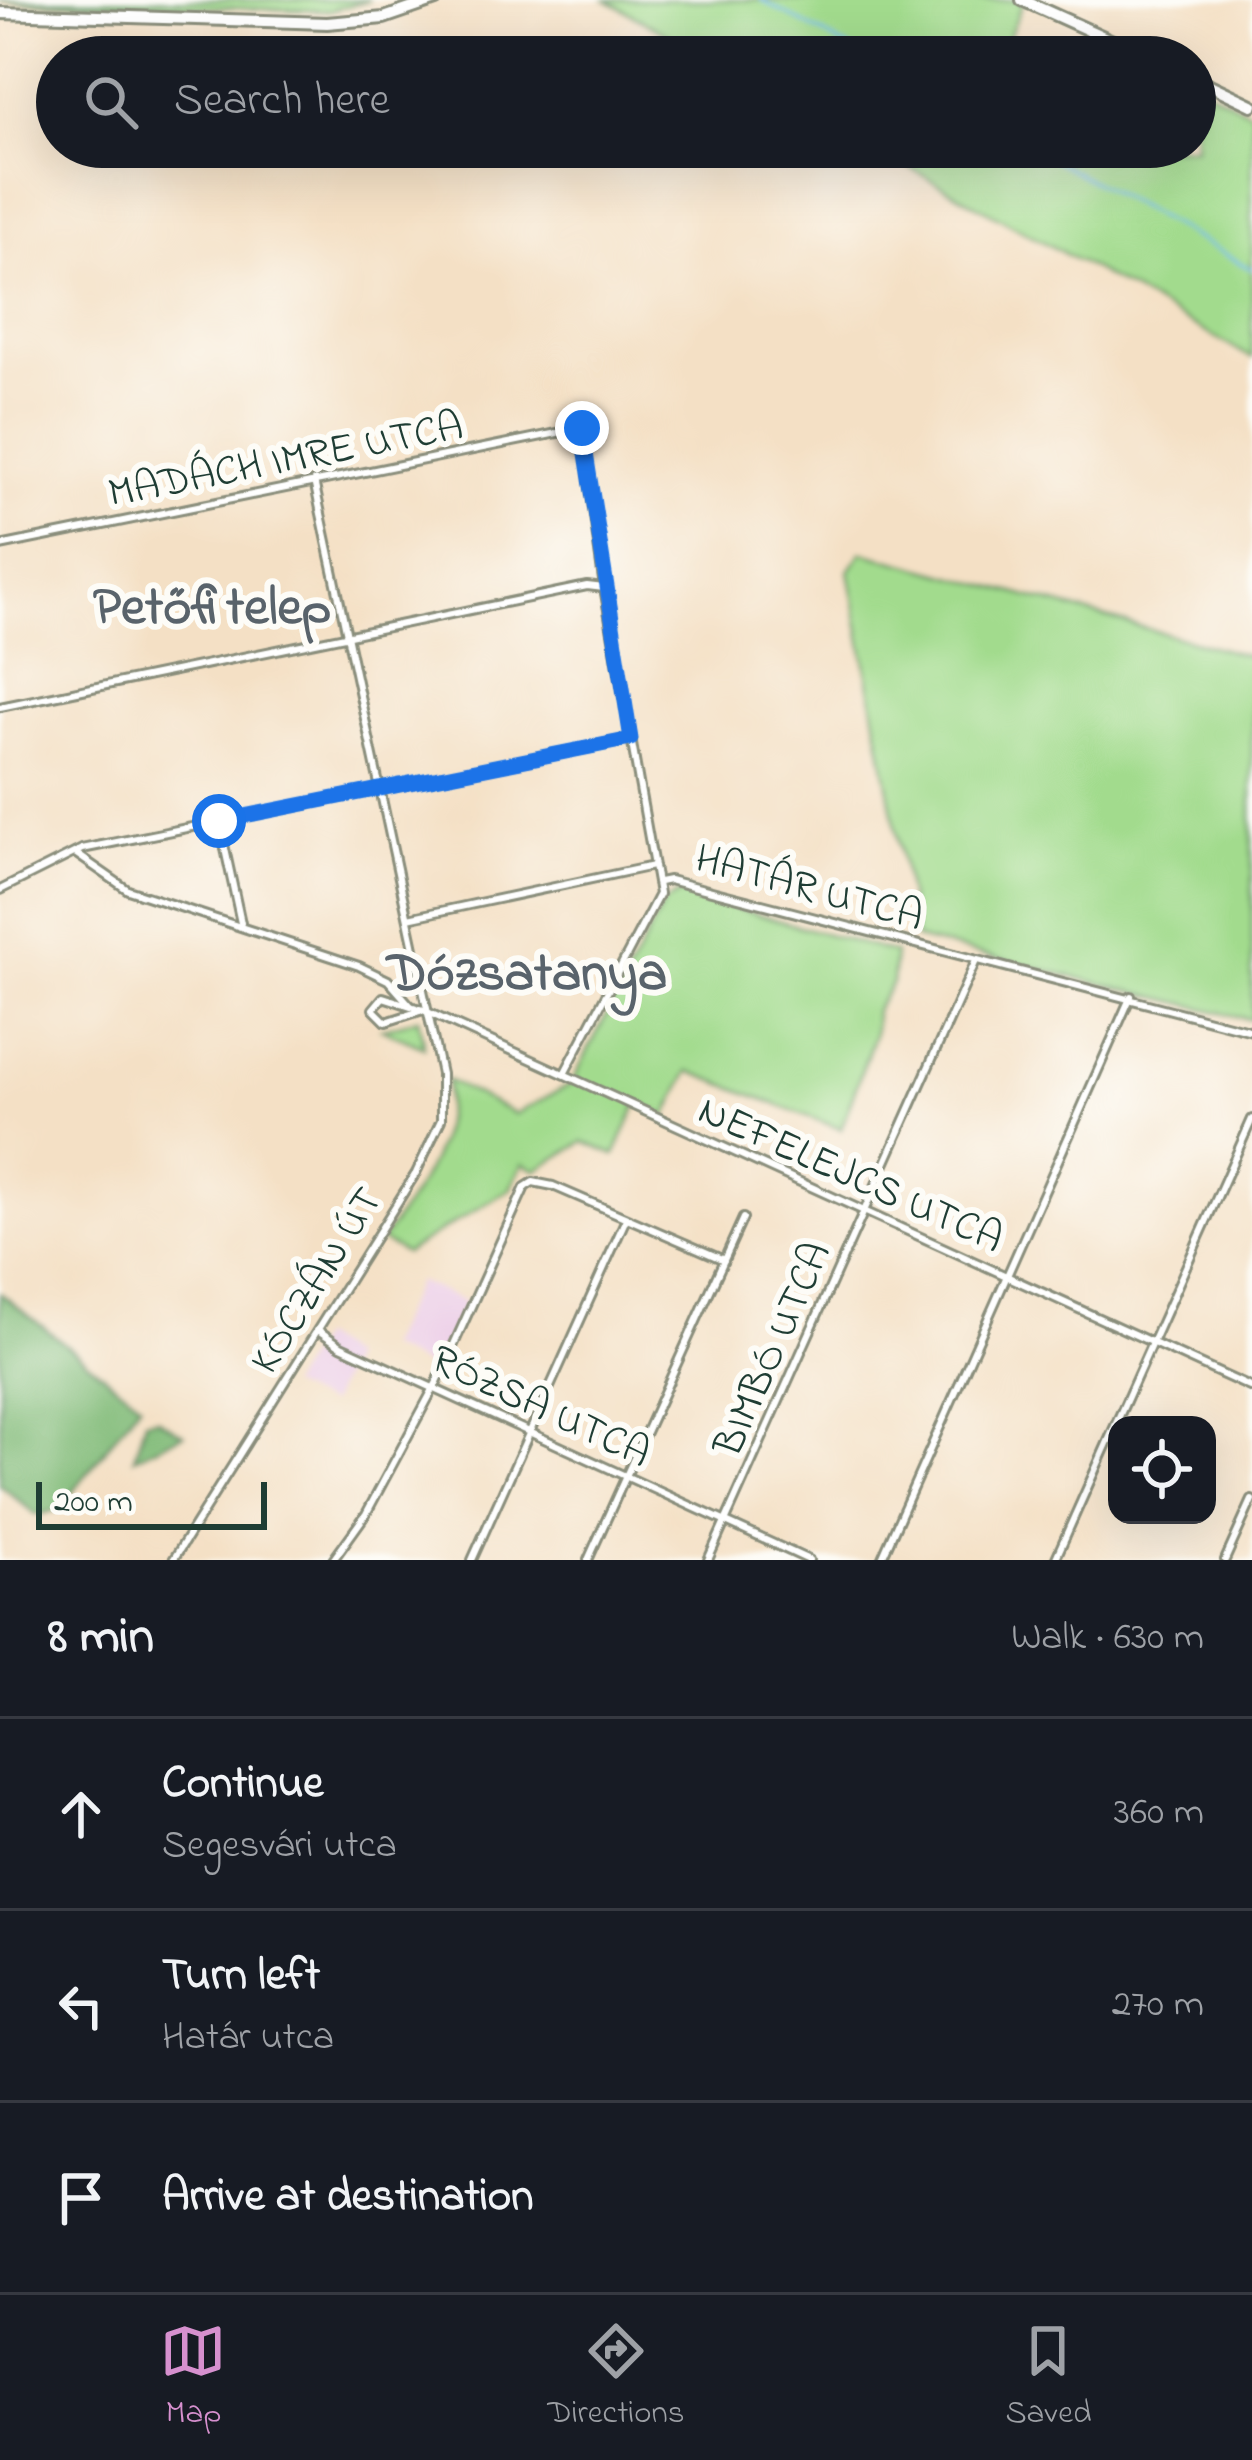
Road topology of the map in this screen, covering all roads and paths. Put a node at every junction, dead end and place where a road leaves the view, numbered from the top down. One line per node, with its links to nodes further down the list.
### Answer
1 (436, 0): 3 (main road)
2 (1022, 0): 4 (main road)
3 (0, 13)
4 (1102, 36)
5 (1216, 88): 6 (main road)
6 (1252, 105)
7 (582, 428): 8 (street, MADÁCH IMRE UTCA); 10 (street, HATÁR UTCA)
8 (314, 481): 9 (street, MADÁCH IMRE UTCA); 11 (street, KÓCZÁN ÚT)
9 (0, 546)
10 (604, 588): 11 (street); 13 (street, HATÁR UTCA)
11 (349, 635): 12 (street); 14 (street, KÓCZÁN ÚT)
12 (0, 707)
13 (631, 739): 14 (street); 17 (street, HATÁR UTCA)
14 (379, 787): 15 (street); 20 (street, KÓCZÁN ÚT)
15 (219, 821): 16 (street); 21 (street)
16 (75, 853): 19 (street); 21 (street, NEFELEJCS UTCA)
17 (653, 866): 18 (street, HATÁR UTCA); 20 (street)
18 (659, 882): 22 (street, HATÁR UTCA); 27 (street)
19 (0, 890)
20 (408, 918): 25 (street, KÓCZÁN ÚT)
21 (241, 925): 24 (street, NEFELEJCS UTCA)
22 (976, 963): 23 (street, HATÁR UTCA); 29 (street, BIMBÓ UTCA)
23 (1131, 996): 26 (street, HATÁR UTCA); 33 (street)
24 (413, 1006): 25 (street, NEFELEJCS UTCA); 25 (street)
25 (425, 1011): 27 (street, NEFELEJCS UTCA); 34 (street, KÓCZÁN ÚT)
26 (1252, 1030)
27 (563, 1074): 29 (street, NEFELEJCS UTCA)
28 (1252, 1119): 35 (street)
29 (865, 1210): 33 (street, NEFELEJCS UTCA); 41 (street, BIMBÓ UTCA)
30 (743, 1218): 32 (street)
31 (625, 1221): 32 (street); 36 (street); 38 (street)
32 (724, 1260): 39 (street)
33 (1008, 1276): 35 (street, NEFELEJCS UTCA); 48 (street)
34 (317, 1330): 36 (street, RÓZSA UTCA); 42 (street, KÓCZÁN ÚT)
35 (1154, 1343): 37 (street, NEFELEJCS UTCA); 49 (street)
36 (434, 1388): 38 (street, RÓZSA UTCA); 43 (street)
37 (1252, 1388)
38 (530, 1432): 39 (street, RÓZSA UTCA); 44 (street)
39 (626, 1477): 41 (street, RÓZSA UTCA); 45 (street)
40 (1252, 1500): 50 (street)
41 (725, 1522): 46 (street, BIMBÓ UTCA); 47 (street, RÓZSA UTCA)
42 (173, 1560)
43 (333, 1560)
44 (472, 1560)
45 (588, 1560)
46 (708, 1560)
47 (809, 1560)
48 (881, 1560)
49 (1055, 1560)
50 (1225, 1560)

